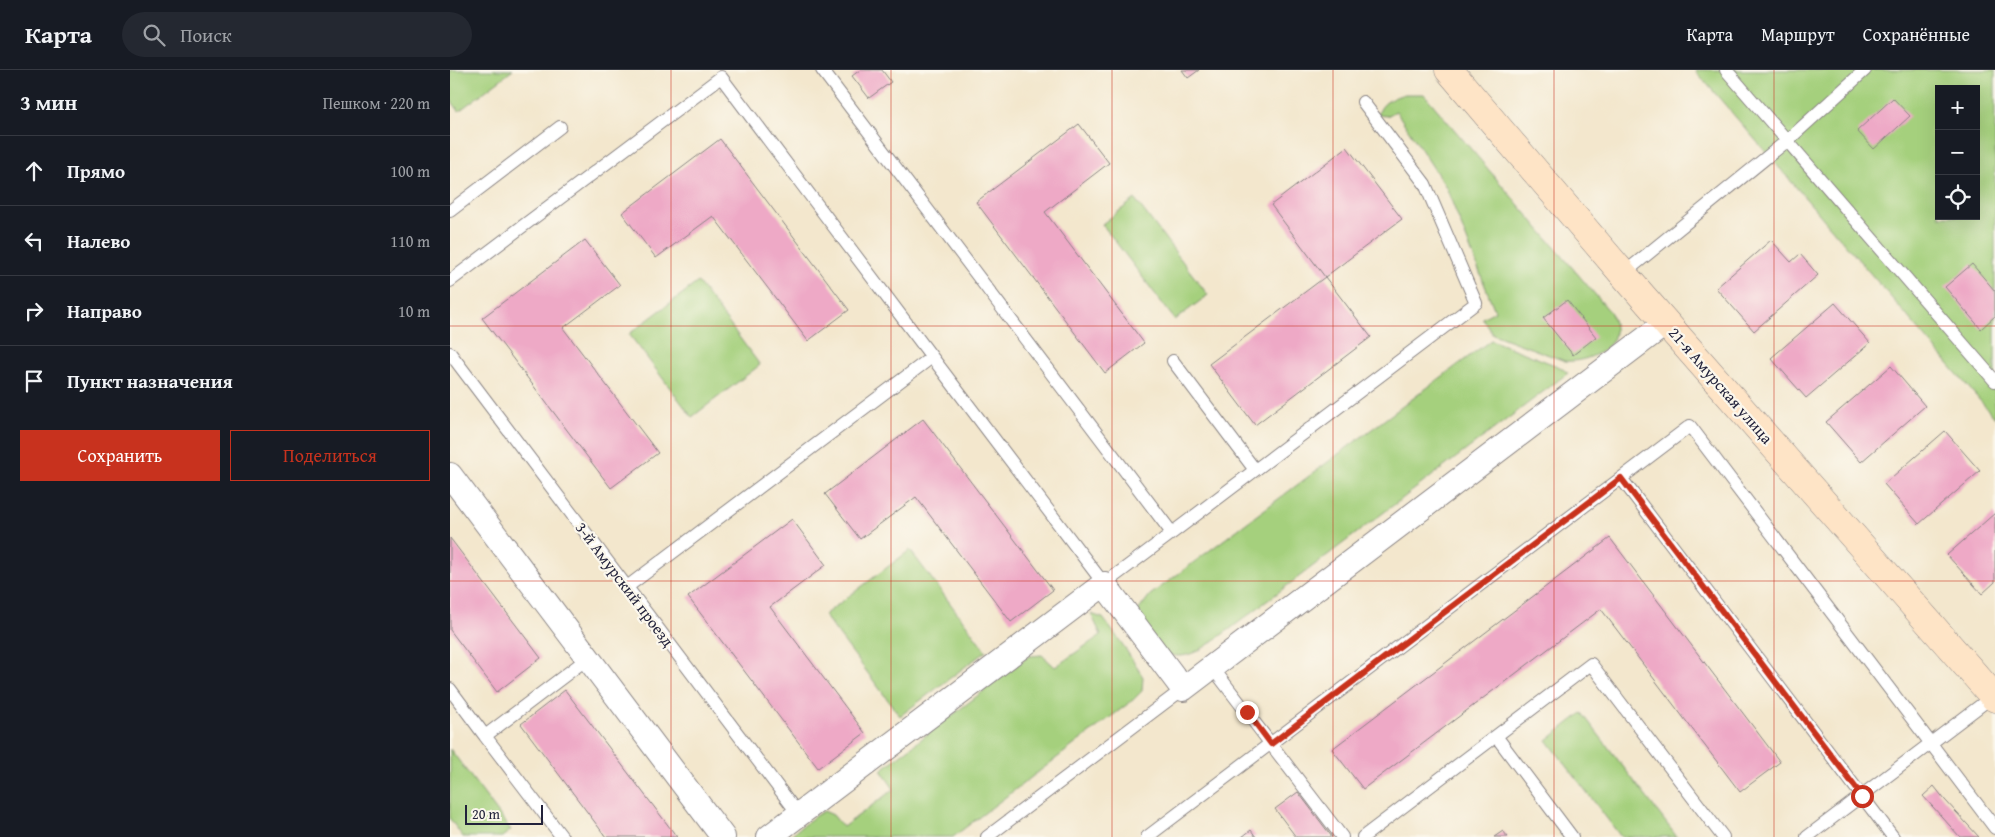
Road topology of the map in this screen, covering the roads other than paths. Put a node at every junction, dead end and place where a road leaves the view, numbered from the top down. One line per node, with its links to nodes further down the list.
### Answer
1 (822, 70): 20 (lane)
2 (1449, 70): 10 (main road, 21-я Амурская улица)
3 (1726, 70): 8 (lane)
4 (1865, 70): 8 (lane)
5 (725, 74): 11 (lane); 14 (lane)
6 (1363, 102): 17 (lane)
7 (560, 127): 9 (lane)
8 (1788, 140): 10 (lane); 16 (lane)
9 (450, 211)
10 (1623, 274): 12 (main road, 21-я Амурская улица)
11 (450, 281)
12 (1666, 323): 24 (street); 27 (main road, 21-я Амурская улица)
13 (450, 353): 22 (lane, 3-й Амурский проезд)
14 (932, 357): 21 (lane); 22 (lane)
15 (1173, 361): 17 (lane)
16 (1995, 381)
17 (1255, 470): 20 (lane)
18 (450, 475): 23 (street)
19 (1621, 478): 30 (lane); 31 (lane); 32 (lane)
20 (1172, 533): 21 (lane)
21 (1104, 584): 26 (street); 33 (street)
22 (627, 587): 33 (lane, 3-й Амурский проезд)
23 (588, 658): 28 (lane); 36 (street)
24 (1212, 667): 26 (street); 31 (lane)
25 (450, 689): 28 (lane)
26 (1183, 689): 38 (lane)
27 (1994, 697): 30 (lane)
28 (485, 736): 35 (lane)
29 (1496, 736): 41 (lane); 42 (lane); 43 (lane)
30 (1931, 743): 32 (lane); 34 (lane)
31 (1271, 744): 39 (lane); 40 (lane)
32 (1862, 796): 44 (lane); 45 (lane)
33 (799, 814): 37 (street)
34 (1995, 828)
35 (562, 837)
36 (724, 837)
37 (769, 837)
38 (987, 837)
39 (1147, 837)
40 (1342, 837)
41 (1363, 837)
42 (1572, 837)
43 (1723, 837)
44 (1807, 837)
45 (1893, 837)

